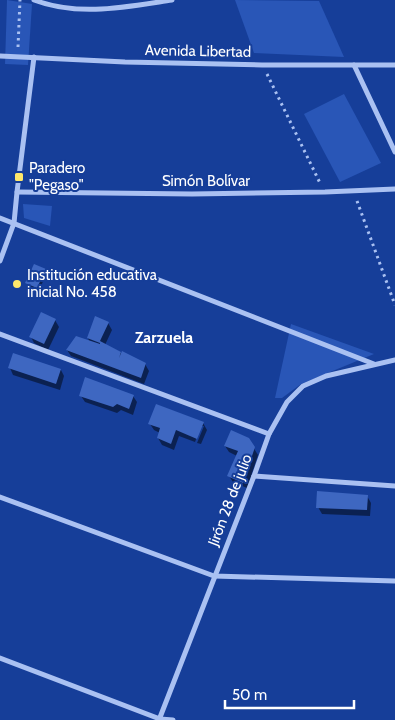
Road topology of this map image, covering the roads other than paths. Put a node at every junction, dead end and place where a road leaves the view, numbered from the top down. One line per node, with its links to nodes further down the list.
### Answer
1 (34, 0): 2 (street)
2 (172, 0)
3 (0, 56): 4 (street, Avenida Libertad)
4 (34, 57): 5 (street, Avenida Libertad); 9 (street)
5 (354, 65): 6 (street, Avenida Libertad); 7 (street)
6 (395, 65)
7 (395, 152)
8 (395, 189): 9 (street, Simón Bolívar)
9 (17, 192): 11 (street)
10 (0, 218): 11 (street)
11 (14, 223): 12 (street); 15 (street)
12 (0, 261)
13 (0, 334): 16 (street)
14 (395, 360): 15 (street, Jirón 28 de julio)
15 (376, 365): 16 (street, Jirón 28 de julio)
16 (269, 434): 17 (street, Jirón 28 de julio)
17 (254, 476): 18 (street); 20 (street, Jirón 28 de julio)
18 (395, 486)
19 (0, 497): 20 (street)
20 (214, 576): 21 (street); 23 (street, Jirón 28 de julio)
21 (395, 580)
22 (0, 658): 23 (street)
23 (160, 720): 24 (street)
24 (172, 720)

